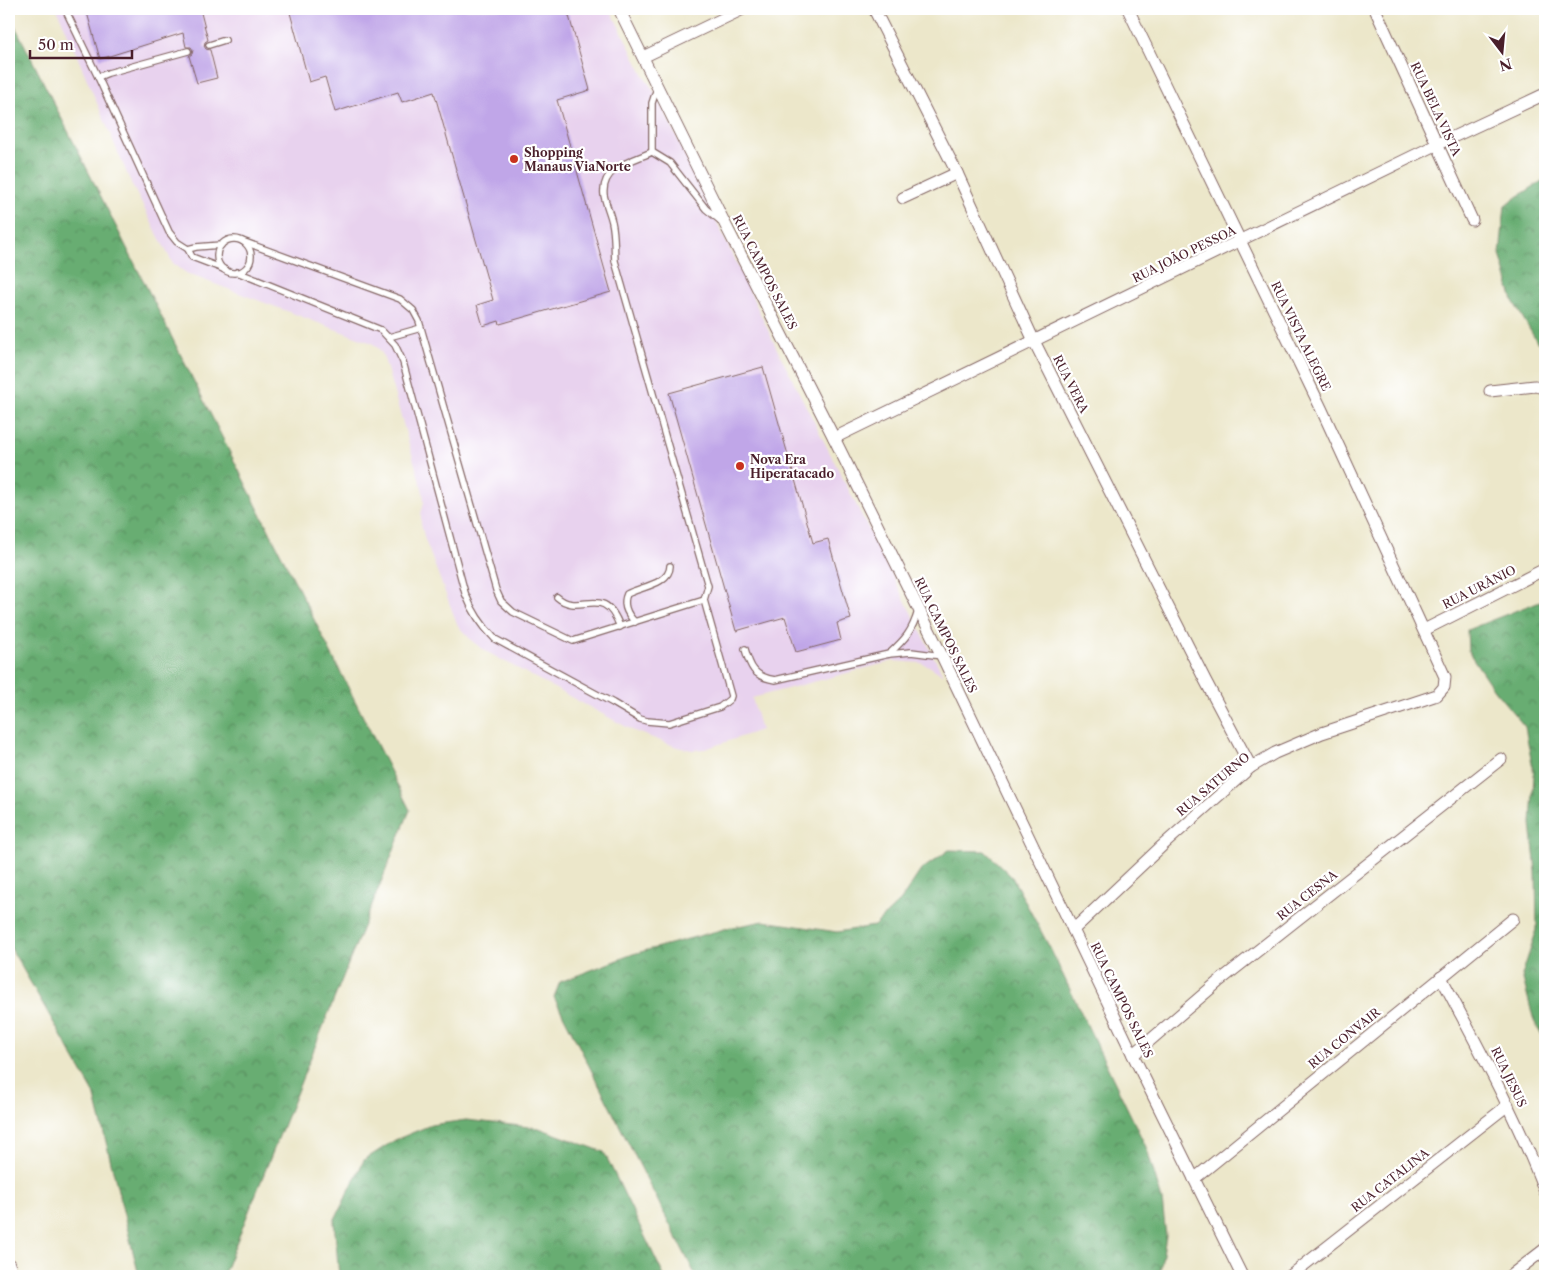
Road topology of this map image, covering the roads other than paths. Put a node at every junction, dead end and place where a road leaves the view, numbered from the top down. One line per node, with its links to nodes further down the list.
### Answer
1 (65, 9): 11 (lane)
2 (620, 9): 10 (street, RUA CAMPOS SALES)
3 (743, 9): 10 (street)
4 (874, 9): 16 (street, RUA VERA)
5 (1128, 9): 21 (street, RUA VISTA ALEGRE)
6 (1375, 9): 14 (street, RUA BELA VISTA)
7 (225, 40): 8 (lane)
8 (209, 45)
9 (188, 51): 11 (lane)
10 (643, 57): 12 (street, RUA CAMPOS SALES)
11 (98, 78): 23 (lane)
12 (658, 86): 15 (lane); 19 (street, RUA CAMPOS SALES)
13 (1545, 94): 14 (street, RUA JOÃO PESSOA)
14 (1438, 144): 18 (street, RUA BELA VISTA); 21 (street, RUA JOÃO PESSOA)
15 (652, 152): 19 (lane); 35 (lane)
16 (957, 173): 17 (street); 28 (street, RUA VERA)
17 (903, 198)
18 (1472, 220)
19 (725, 224): 31 (street, RUA CAMPOS SALES)
20 (242, 241): 22 (lane); 25 (lane); 26 (lane)
21 (1240, 242): 28 (street, RUA JOÃO PESSOA); 39 (street, RUA VISTA ALEGRE)
22 (221, 245): 23 (lane); 24 (lane)
23 (188, 249): 24 (lane)
24 (226, 270): 25 (lane)
25 (237, 272): 27 (lane)
26 (421, 328): 27 (lane); 38 (lane)
27 (389, 337): 35 (lane)
28 (1034, 341): 31 (street, RUA JOÃO PESSOA); 45 (street, RUA VERA)
29 (1545, 388): 30 (street)
30 (1490, 391)
31 (834, 438): 36 (street, RUA CAMPOS SALES)
32 (670, 566): 37 (lane)
33 (1545, 569): 39 (street, RUA URÂNIO)
34 (557, 597): 38 (lane)
35 (704, 600): 37 (lane)
36 (918, 609): 41 (lane); 42 (street, RUA CAMPOS SALES)
37 (635, 622): 38 (lane)
38 (620, 627)
39 (1424, 630): 43 (street, RUA VISTA ALEGRE)
40 (745, 649): 41 (lane)
41 (889, 654): 42 (lane)
42 (942, 656): 47 (street, RUA CAMPOS SALES)
43 (1445, 677): 45 (street, RUA SATURNO)
44 (1501, 759): 49 (street, RUA CESNA)
45 (1252, 767): 47 (street, RUA SATURNO)
46 (1513, 919): 48 (street, RUA CONVAIR)
47 (1073, 930): 49 (street, RUA CAMPOS SALES)
48 (1441, 977): 50 (street, RUA JESUS); 51 (street, RUA CONVAIR)
49 (1133, 1055): 51 (street, RUA CAMPOS SALES)
50 (1508, 1105): 52 (street, RUA JESUS); 57 (street, RUA CATALINA)
51 (1194, 1179): 56 (street, RUA CAMPOS SALES)
52 (1545, 1192)
53 (1545, 1249): 58 (street)
54 (9, 1264): 55 (street)
55 (12, 1276)
56 (1242, 1276)
57 (1290, 1276)
58 (1510, 1276)

